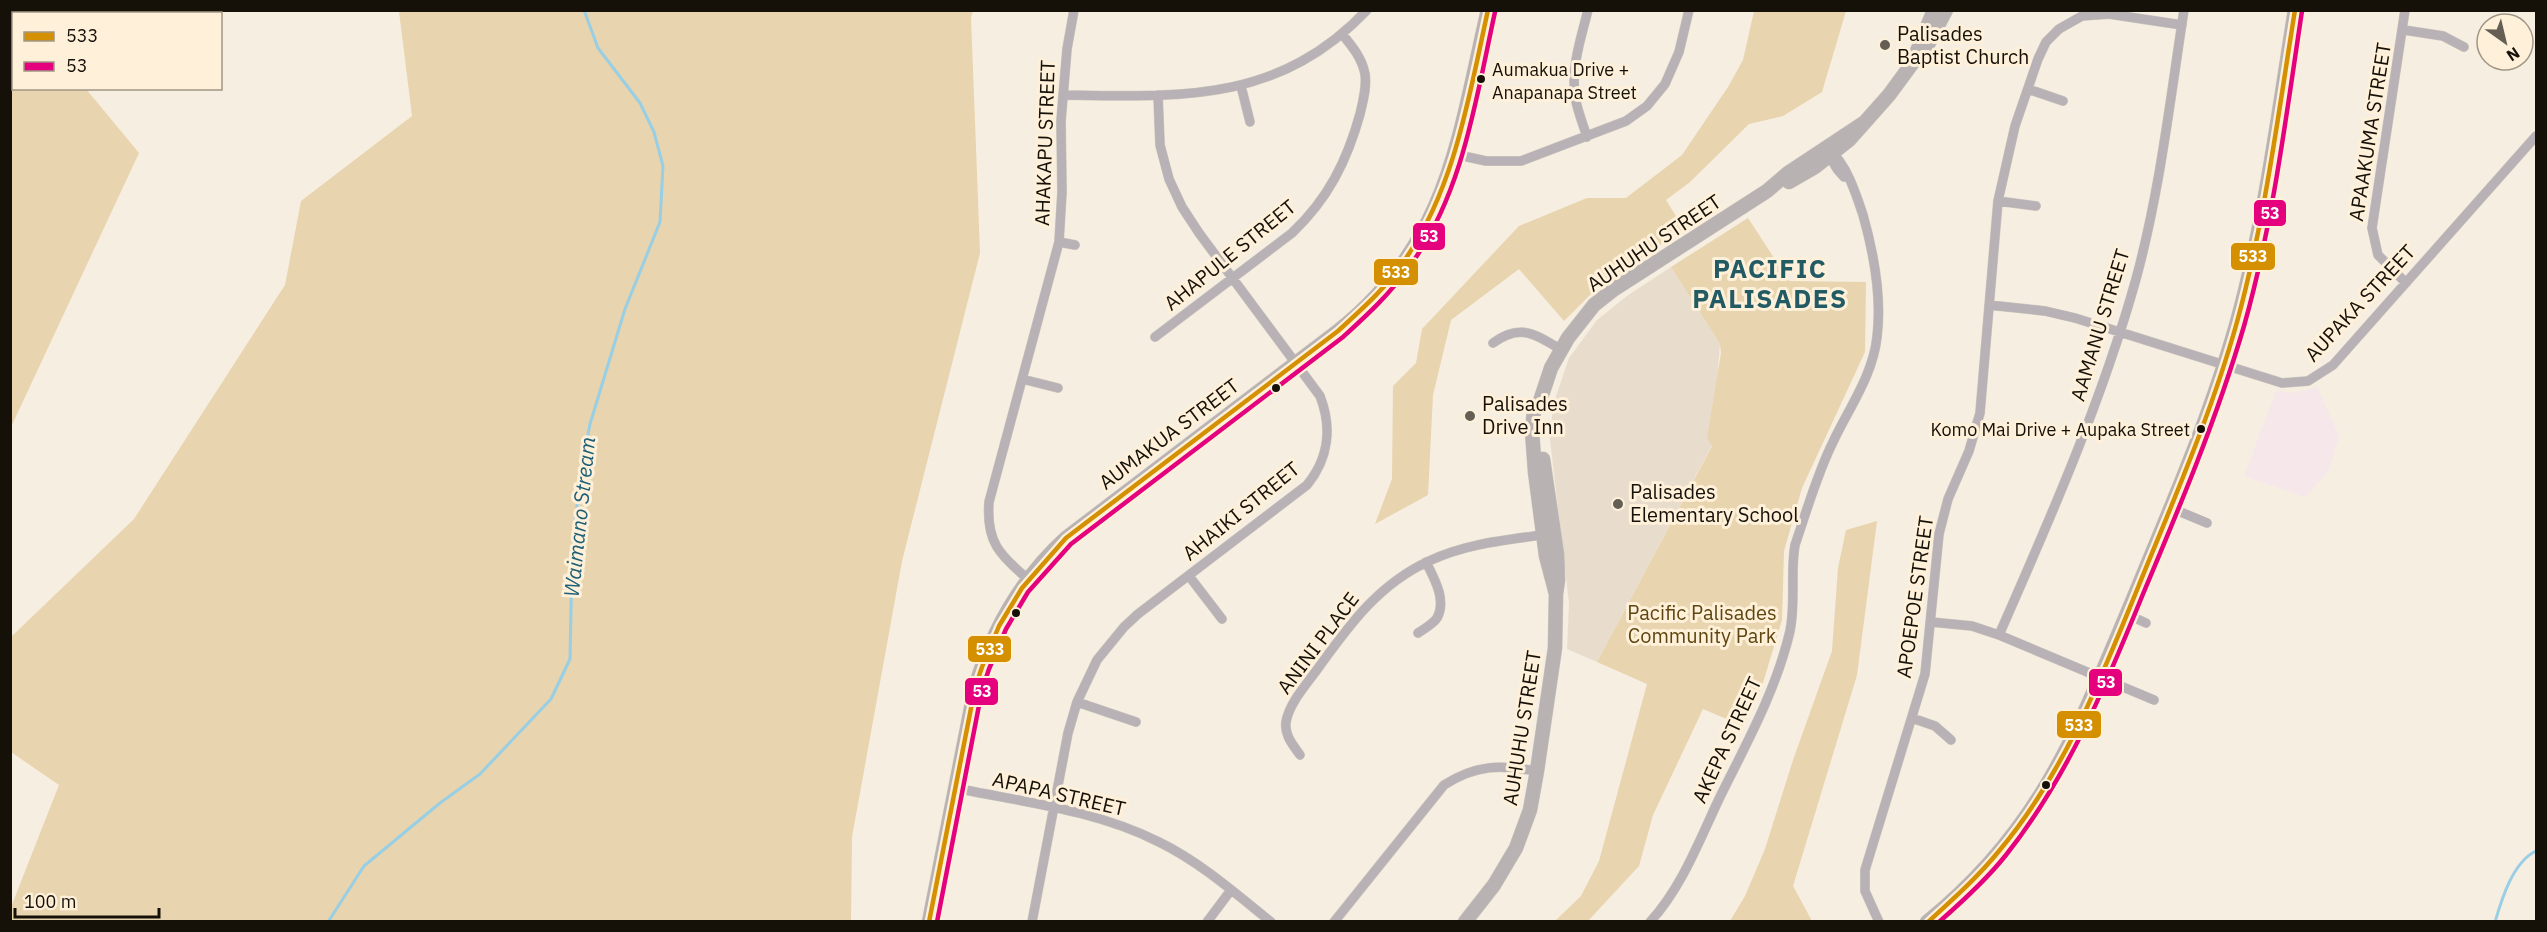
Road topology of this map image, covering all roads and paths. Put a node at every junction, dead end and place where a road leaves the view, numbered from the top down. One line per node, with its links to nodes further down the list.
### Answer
1 (1074, 10): 16 (street, AHAKAPU STREET)
2 (1367, 10): 12 (street)
3 (1488, 10): 23 (street, AUMAKUA STREET)
4 (1588, 10): 21 (street)
5 (1689, 10): 21 (street)
6 (2184, 10): 10 (street, AAMANU STREET)
7 (2295, 10): 36 (street)
8 (2405, 10): 11 (street, APAAKUMA STREET)
9 (1941, 11): 22 (street, AUHUHU STREET)
10 (2182, 25): 15 (street, APOEPOE STREET); 31 (street, AAMANU STREET)
11 (2403, 30): 13 (street); 29 (street, APAAKUMA STREET)
12 (1342, 34): 14 (street); 28 (street, AHAPULE STREET)
13 (2464, 46)
14 (1241, 86): 17 (street); 19 (street)
15 (2028, 89): 18 (street); 24 (street, APOEPOE STREET)
16 (1063, 95): 17 (street); 26 (street, AHAKAPU STREET)
17 (1158, 95): 28 (street, AHAIKI STREET)
18 (2063, 101)
19 (1250, 122)
20 (2536, 136): 29 (street, AUPAKA STREET)
21 (1587, 137): 23 (street)
22 (1830, 153): 34 (street, AUHUHU STREET); 68 (street, AKEPA STREET)
23 (1454, 154): 35 (street, AUMAKUA STREET)
24 (1998, 201): 25 (street); 30 (street, APOEPOE STREET)
25 (2036, 206)
26 (1059, 242): 27 (street, AHAKAPU STREET); 37 (street, AHAKAPU STREET)
27 (1075, 245)
28 (1233, 279): 32 (street, AHAPULE STREET); 35 (street, AHAIKI STREET)
29 (2406, 283): 36 (street, AUPAKA STREET)
30 (1989, 305): 31 (street, AUPAKA STREET); 47 (street, APOEPOE STREET)
31 (2120, 332): 36 (street, AUPAKA STREET); 50 (street, AAMANU STREET)
32 (1155, 337)
33 (1493, 343): 34 (street)
34 (1560, 349): 41 (street, AUHUHU STREET)
35 (1296, 363): 43 (street, AHAIKI STREET); 44 (street, AUMAKUA STREET)
36 (2224, 365): 39 (street)
37 (1022, 379): 38 (street); 44 (street, AHAKAPU STREET)
38 (1058, 388)
39 (2171, 508): 40 (street); 45 (street)
40 (2207, 523)
41 (1548, 534): 42 (street, ANINI PLACE); 58 (street, AUHUHU STREET)
42 (1426, 562): 49 (street); 57 (street, ANINI PLACE)
43 (1189, 576): 46 (street); 53 (street, AHAIKI STREET)
44 (1028, 579): 59 (street, AUMAKUA STREET)
45 (2126, 614): 48 (street); 51 (street)
46 (1222, 619)
47 (1931, 622): 50 (street); 54 (street, APOEPOE STREET)
48 (2145, 623)
49 (1418, 633)
50 (1999, 635): 51 (street)
51 (2100, 677): 52 (street); 70 (street)
52 (2154, 700)
53 (1077, 702): 55 (street); 60 (street, AHAIKI STREET)
54 (1912, 718): 56 (street); 69 (street, APOEPOE STREET)
55 (1136, 722)
56 (1951, 740)
57 (1300, 755)
58 (1537, 771): 66 (street); 67 (street, AUHUHU STREET)
59 (955, 788): 60 (street, APAPA STREET); 62 (street, AUMAKUA STREET)
60 (1054, 809): 61 (street, APAPA STREET); 63 (street, AHAIKI STREET)
61 (1231, 890): 64 (street); 65 (street, APAPA STREET)
62 (929, 921)
63 (1032, 921)
64 (1207, 921)
65 (1271, 921)
66 (1334, 921)
67 (1466, 921)
68 (1650, 921)
69 (1879, 921)
70 (1928, 921)

